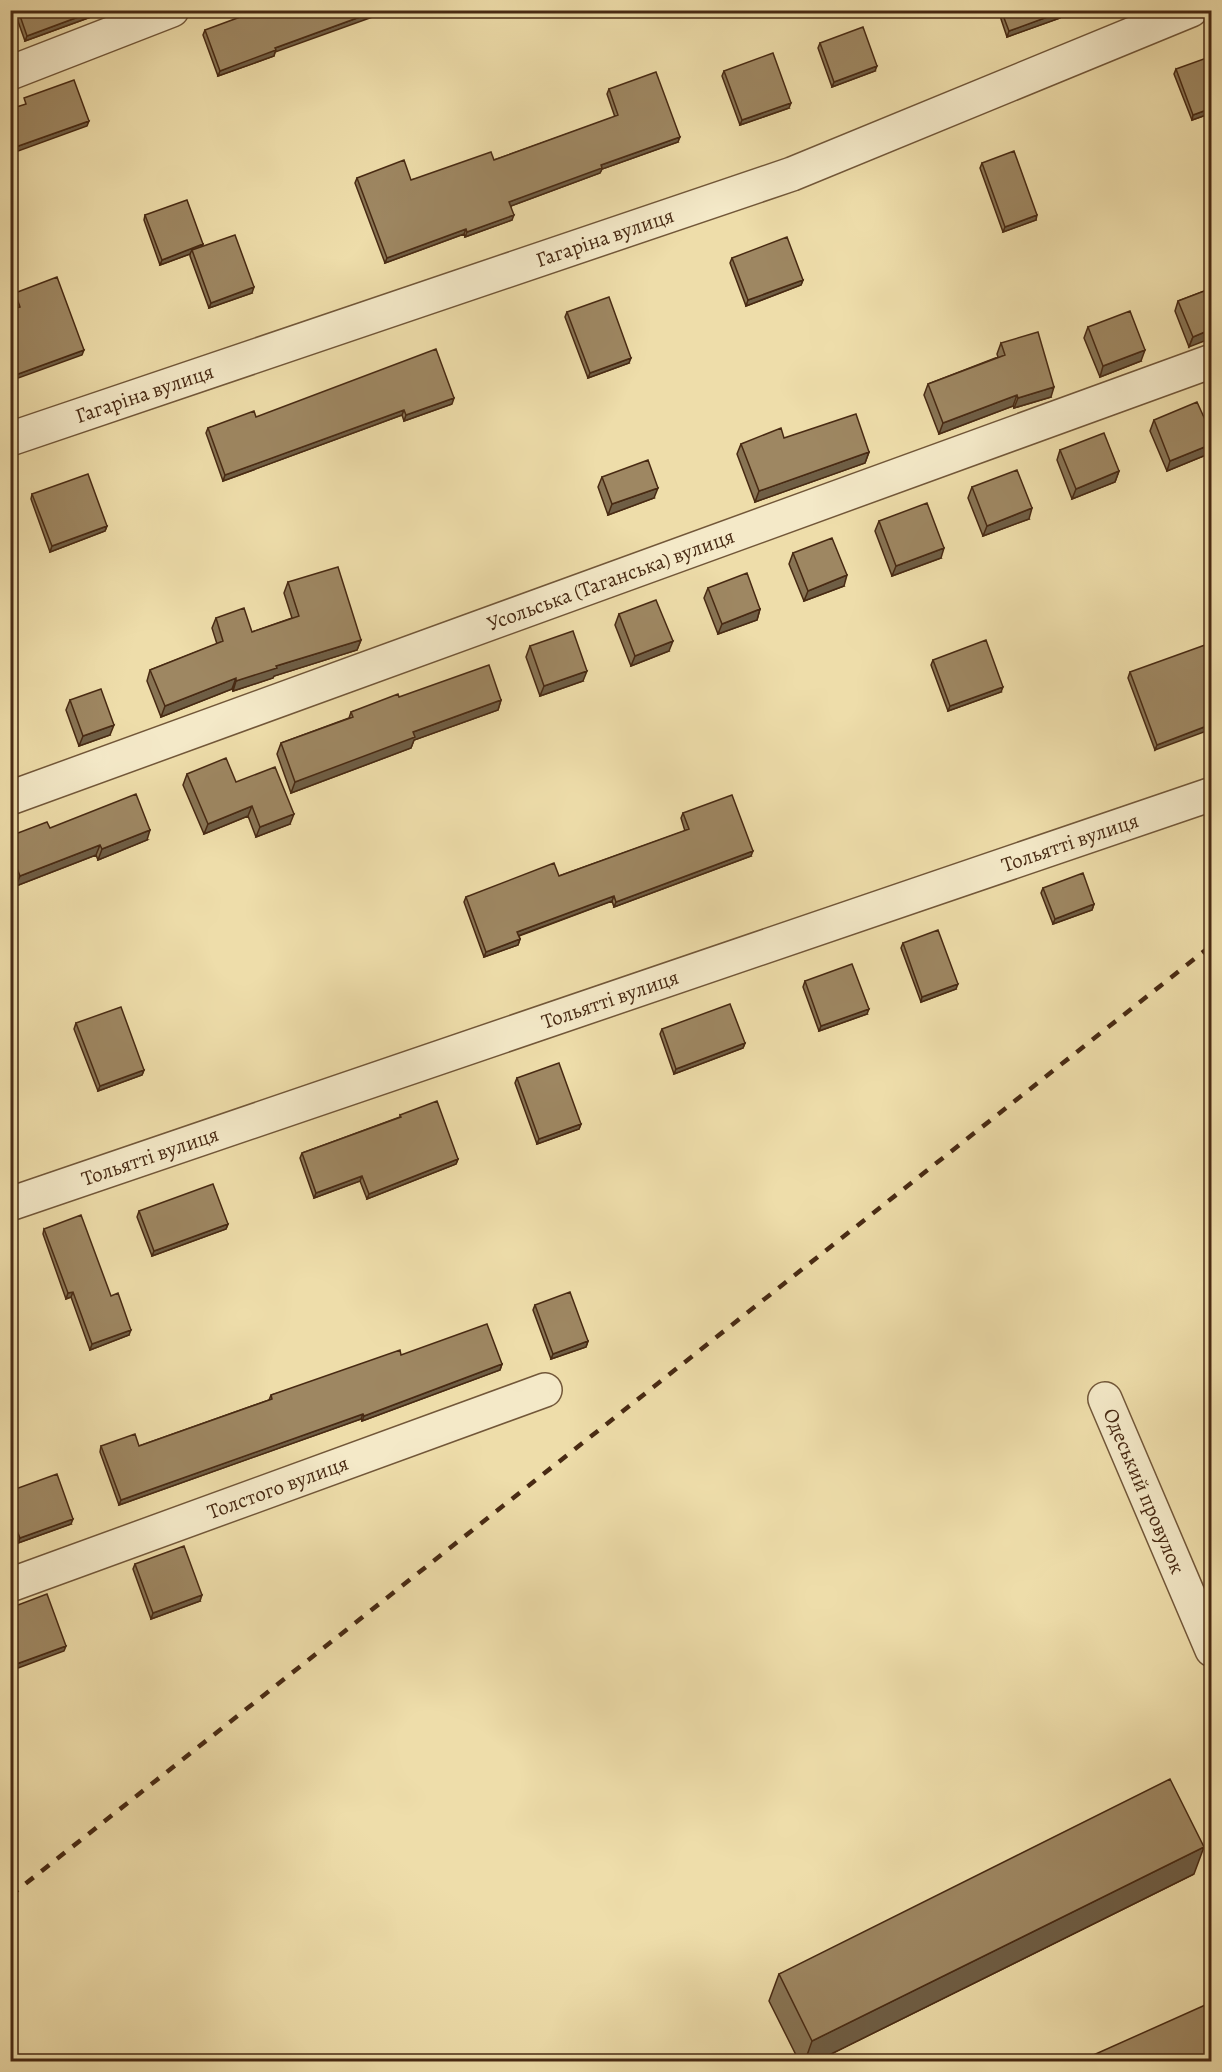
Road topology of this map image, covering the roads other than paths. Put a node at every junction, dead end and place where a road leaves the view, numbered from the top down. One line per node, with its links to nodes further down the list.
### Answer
1 (172, 10): 3 (street)
2 (1191, 10): 5 (street, Гагаріна вулиця)
3 (10, 73)
4 (1212, 361): 7 (street, Усольська (Таганська) вулиця)
5 (10, 439)
6 (1212, 794): 8 (street, Тольятті вулиця)
7 (10, 798)
8 (10, 1204)
9 (545, 1390): 11 (street, Толстого вулиця)
10 (1105, 1400): 12 (street, Одеський провулок)
11 (10, 1585)
12 (1212, 1650)

